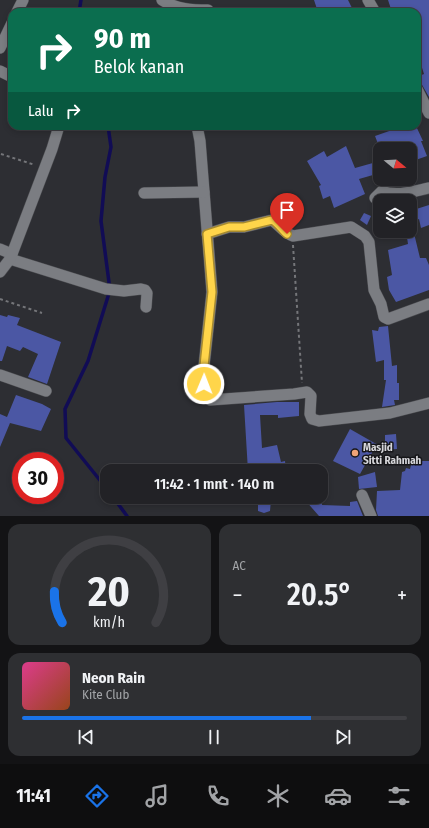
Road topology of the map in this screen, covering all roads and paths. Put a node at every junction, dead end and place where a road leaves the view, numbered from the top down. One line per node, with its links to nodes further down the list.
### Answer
1 (162, 0): 2 (street)
2 (182, 8)
3 (8, 31): 4 (street)
4 (0, 48)
5 (421, 97): 6 (street)
6 (429, 113)
7 (58, 130): 10 (street)
8 (198, 130): 12 (street)
9 (1, 154): 10 (path)
10 (44, 168): 20 (street)
11 (429, 188): 16 (street)
12 (204, 192): 13 (street); 17 (street)
13 (144, 193)
14 (379, 194): 15 (street)
15 (388, 194)
16 (399, 194)
17 (207, 234): 18 (street); 28 (street)
18 (293, 236): 23 (street); 28 (path)
19 (0, 249): 20 (street)
20 (11, 256): 21 (street); 24 (street)
21 (0, 272)
22 (0, 298): 25 (path)
23 (429, 304)
24 (146, 307)
25 (42, 313)
26 (0, 375): 27 (street)
27 (46, 391)
28 (302, 392): 29 (street)
29 (429, 403)
30 (362, 495): 31 (street)
31 (371, 516)

